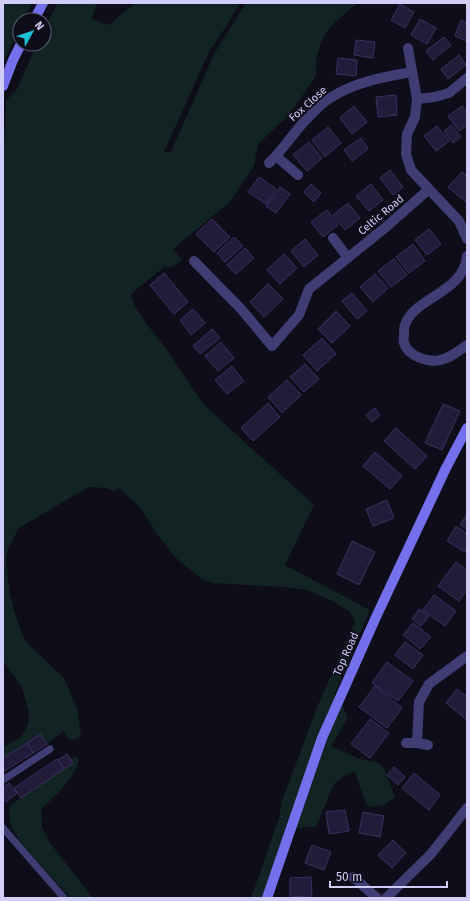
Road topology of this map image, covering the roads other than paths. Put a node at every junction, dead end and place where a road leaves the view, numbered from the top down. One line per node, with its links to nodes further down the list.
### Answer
1 (43, 3): 2 (street)
2 (38, 12)
3 (408, 48): 5 (street)
4 (16, 52): 7 (street)
5 (412, 72): 8 (street); 9 (street, Fox Close)
6 (467, 78): 8 (street)
7 (3, 86)
8 (416, 99): 10 (street)
9 (298, 175)
10 (428, 190): 12 (street); 14 (street, Celtic Road)
11 (333, 238): 14 (street)
12 (467, 239)
13 (467, 256): 16 (street)
14 (348, 258): 15 (street, Celtic Road)
15 (194, 261)
16 (467, 345)
17 (467, 428): 28 (street, Top Road)
18 (467, 656): 20 (street)
19 (406, 743): 20 (street)
20 (417, 743): 21 (street)
21 (428, 745)
22 (50, 749): 23 (lane)
23 (3, 780)
24 (467, 808): 30 (street)
25 (3, 828): 27 (lane)
26 (353, 877): 29 (street)
27 (64, 898)
28 (267, 898)
29 (378, 898)
30 (386, 898)

